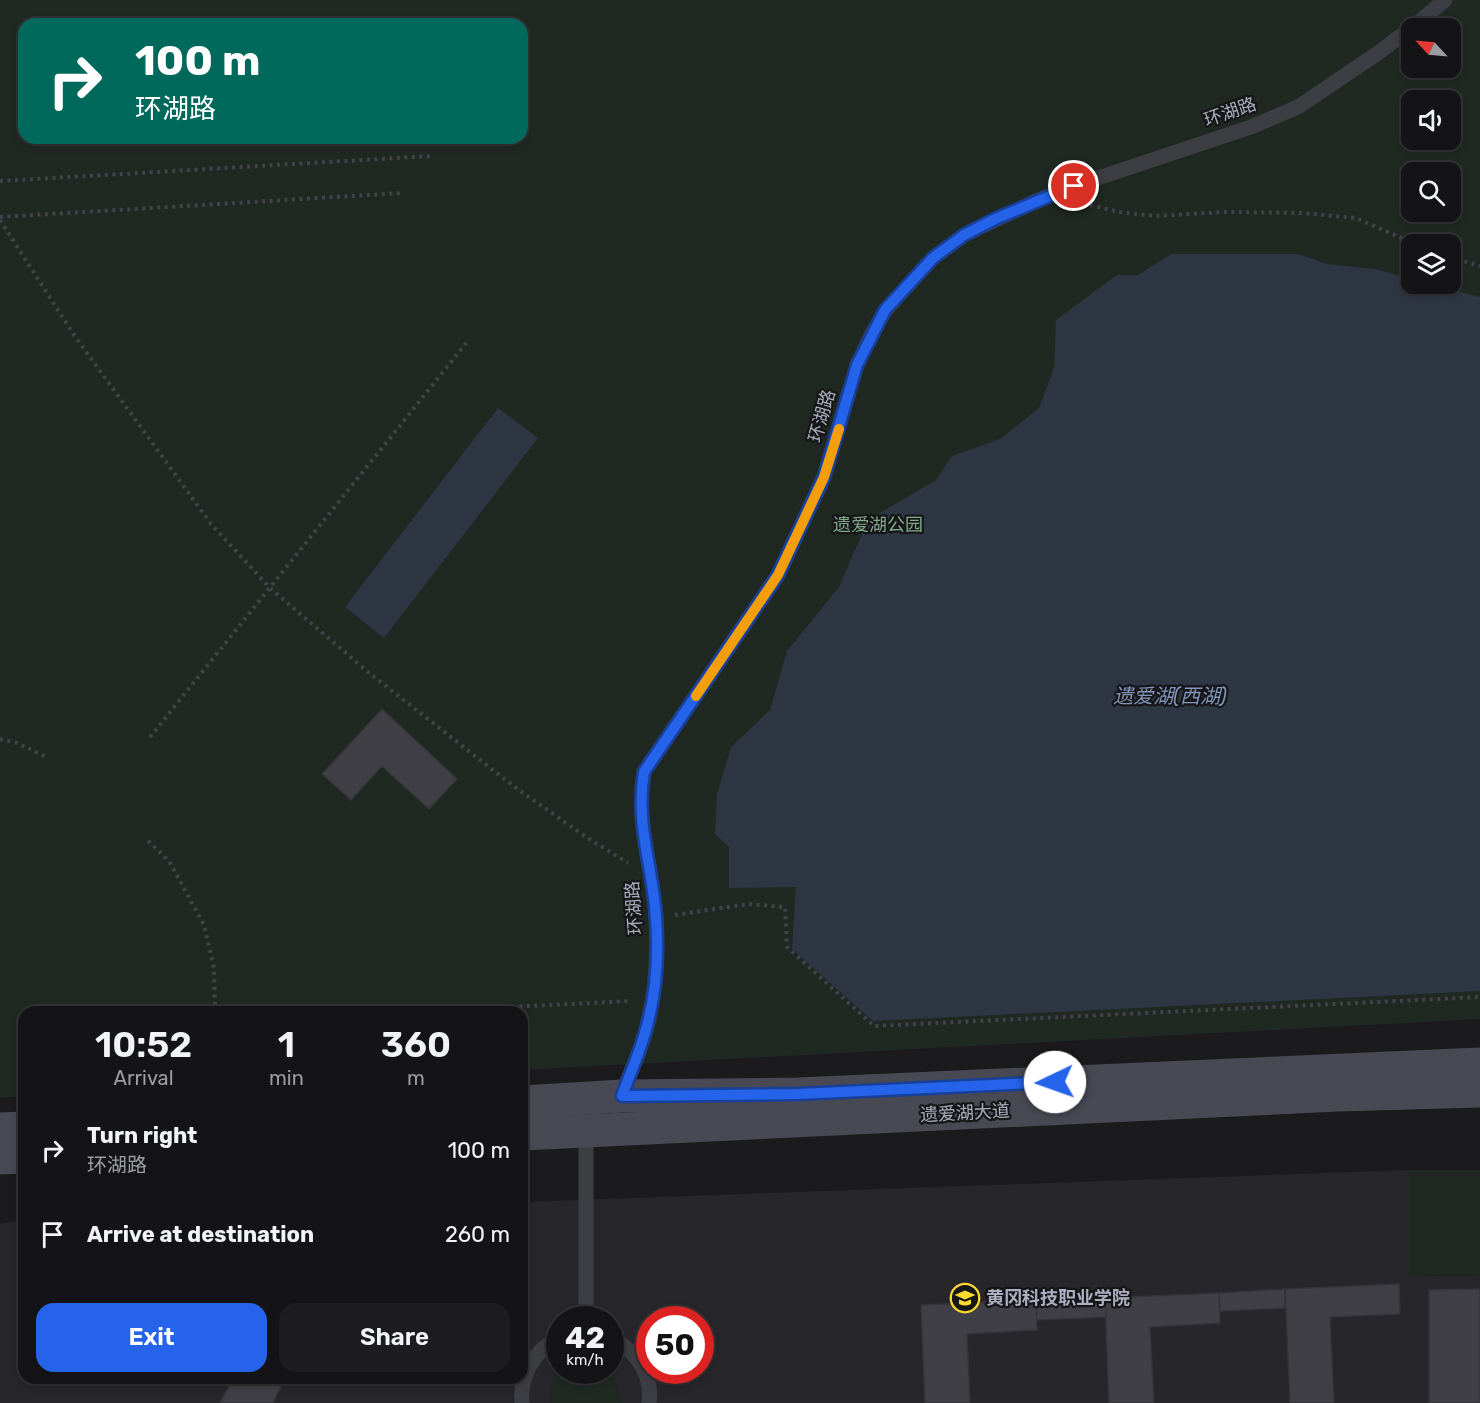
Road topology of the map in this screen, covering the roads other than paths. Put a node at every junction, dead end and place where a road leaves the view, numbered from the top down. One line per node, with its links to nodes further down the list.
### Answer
1 (1445, 0): 5 (lane, 环湖路)
2 (1480, 1064): 5 (main road, 遗爱湖大道)
3 (1480, 1091): 5 (main road, 遗爱湖大道)
4 (528, 1103): 5 (main road, 遗爱湖大道)
5 (612, 1117): 8 (main road, 遗爱湖大道); 11 (lane)
6 (18, 1128): 7 (main road)
7 (0, 1130)
8 (528, 1133)
9 (18, 1157): 10 (main road)
10 (0, 1158)
11 (588, 1306)
12 (624, 1347): 17 (lane)
13 (546, 1348): 14 (lane)
14 (528, 1371)
15 (524, 1384): 16 (lane)
16 (522, 1403)
17 (649, 1403)

